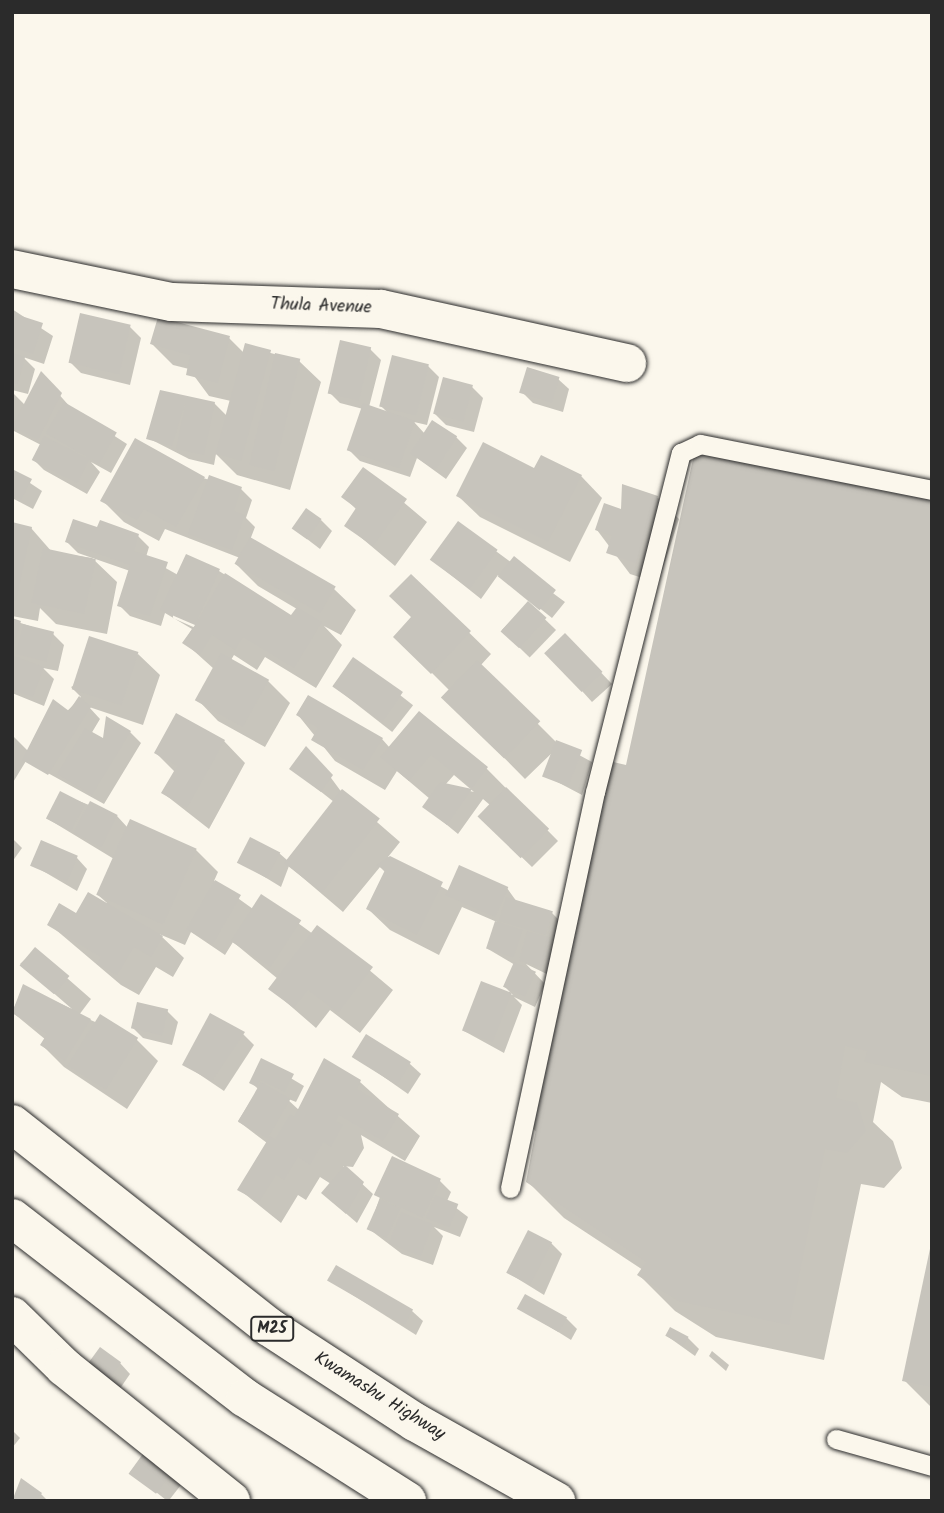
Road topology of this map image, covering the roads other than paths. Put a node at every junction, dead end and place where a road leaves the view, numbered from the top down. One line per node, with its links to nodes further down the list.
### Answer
1 (12, 270): 2 (main road, Thula Avenue)
2 (627, 363)
3 (932, 490): 5 (lane)
4 (12, 1124): 12 (main road, Kwamashu Highway / M25)
5 (510, 1188)
6 (12, 1218): 11 (main road)
7 (12, 1315): 10 (main road)
8 (836, 1439): 9 (lane)
9 (932, 1466)
10 (231, 1501)
11 (407, 1501)
12 (556, 1501)

